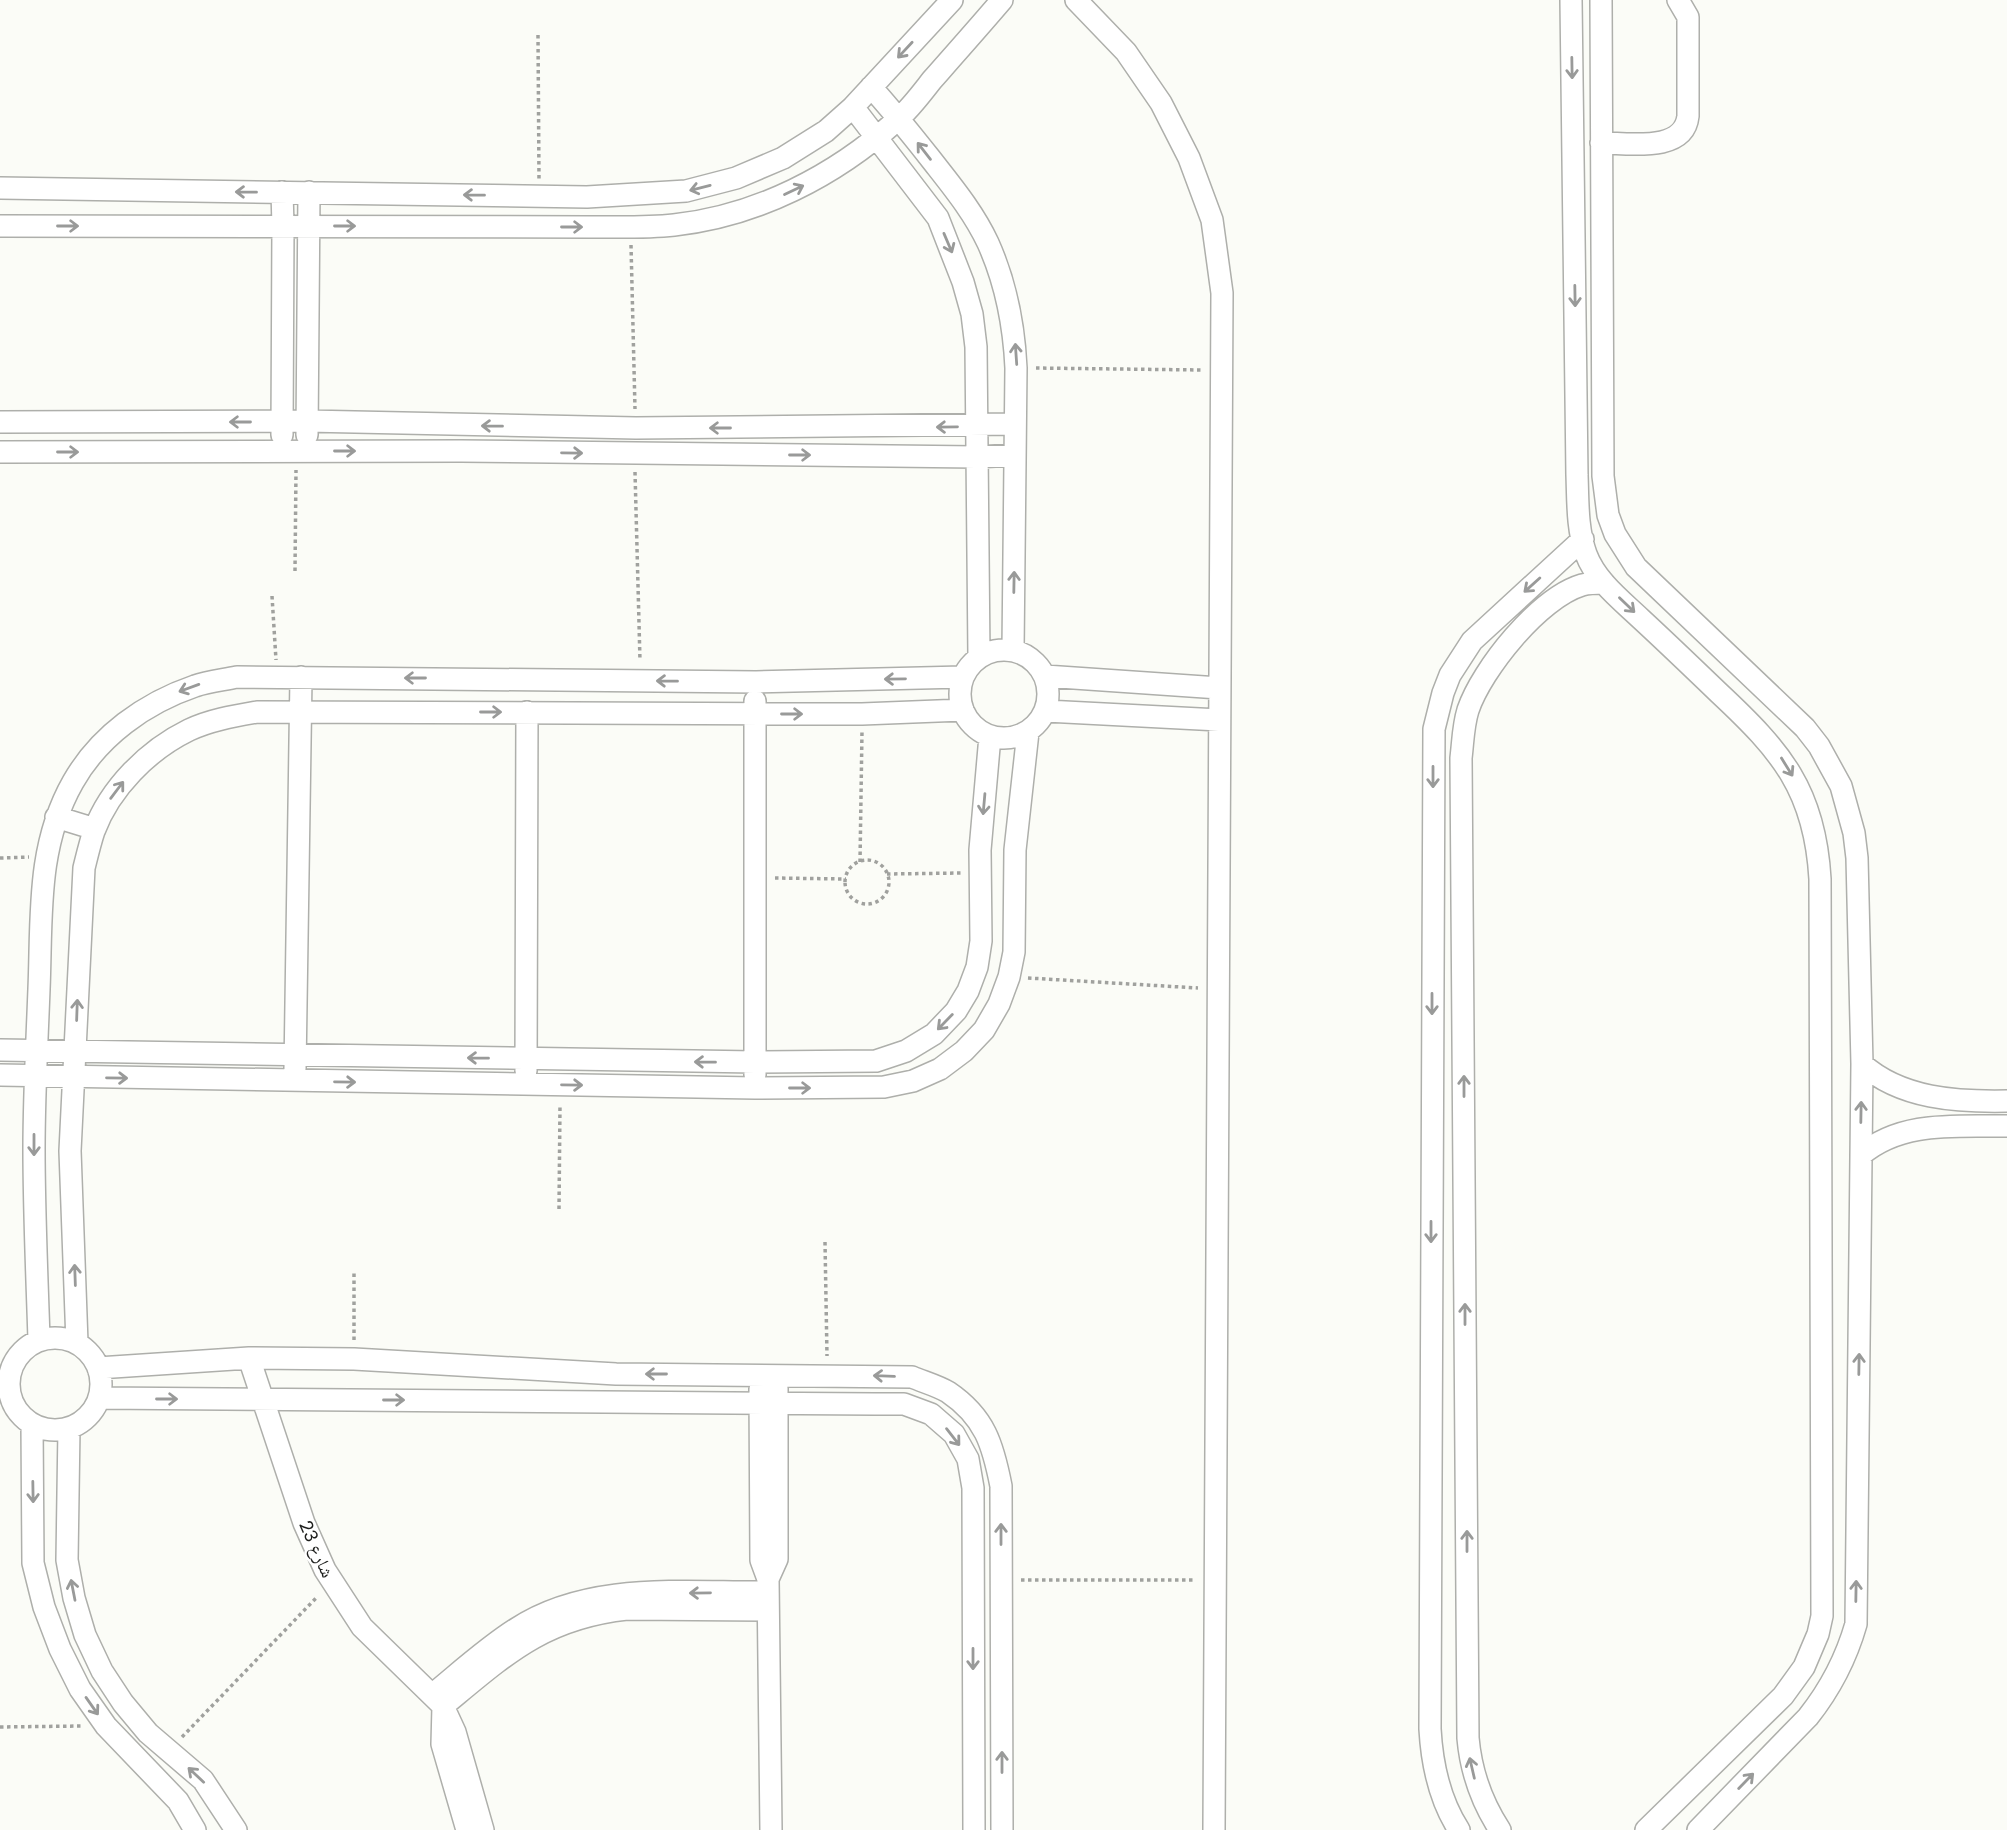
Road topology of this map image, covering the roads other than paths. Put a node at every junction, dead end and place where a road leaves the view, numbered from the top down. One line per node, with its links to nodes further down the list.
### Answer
1 (951, 0): 7 (street, one-way to 7)
2 (1002, 0): 9 (street)
3 (1076, 0): 36 (street)
4 (1571, 0): 27 (street, one-way to 27)
5 (1601, 0): 11 (street)
6 (1678, 0): 11 (street)
7 (871, 87): 8 (street); 9 (street)
8 (853, 107): 10 (street); 14 (street, one-way to 14)
9 (899, 119): 10 (street); 21 (street, one-way to 9)
10 (878, 136): 17 (street, one-way to 10); 22 (street, one-way to 22)
11 (1601, 143): 56 (street)
12 (0, 188): 13 (street, one-way to 12)
13 (282, 192): 14 (street); 16 (street)
14 (309, 192): 17 (street)
15 (0, 226): 16 (street, one-way to 16)
16 (284, 226): 17 (street); 18 (street)
17 (309, 226): 19 (street)
18 (282, 421): 19 (street); 20 (street, one-way to 20); 23 (street)
19 (307, 421): 22 (street, one-way to 19); 23 (street)
20 (0, 422)
21 (1015, 424): 22 (street); 25 (street)
22 (976, 426): 26 (street)
23 (295, 451): 24 (street, one-way to 23); 26 (street, one-way to 26)
24 (0, 452)
25 (1015, 455): 26 (street); 29 (street, one-way to 25)
26 (976, 457): 30 (street)
27 (1583, 539): 28 (street); 88 (street, one-way to 88)
28 (1604, 583): 89 (street, one-way to 28); 90 (street, one-way to 90)
29 (1013, 650): 30 (street); 31 (street)
30 (979, 657): 33 (street)
31 (1045, 676): 36 (street); 41 (street)
32 (300, 677): 34 (street, one-way to 32); 38 (street); 46 (street, one-way to 46)
33 (963, 677): 35 (street, one-way to 35); 37 (street)
34 (444, 678): 35 (street, one-way to 34); 39 (street)
35 (756, 681): 42 (street)
36 (1219, 688): 43 (street)
37 (963, 710): 42 (street, one-way to 37); 45 (street)
38 (301, 712): 39 (street); 47 (street, one-way to 38); 53 (street)
39 (444, 712): 40 (street, one-way to 40)
40 (527, 712): 42 (street); 54 (street)
41 (1046, 712): 43 (street); 44 (street)
42 (755, 714): 55 (street)
43 (1219, 720): 87 (street)
44 (1028, 732): 45 (street); 62 (street, one-way to 44)
45 (990, 736): 55 (street, one-way to 55)
46 (56, 817): 47 (street); 48 (street)
47 (95, 829): 49 (street)
48 (43, 907): 49 (street); 51 (street)
49 (81, 908): 52 (street, one-way to 49)
50 (0, 1050): 51 (street)
51 (37, 1052): 52 (street); 58 (street)
52 (75, 1052): 53 (street); 59 (street)
53 (295, 1056): 54 (street, one-way to 53); 60 (street)
54 (526, 1059): 55 (street, one-way to 54); 61 (street)
55 (755, 1062): 62 (street)
56 (1862, 1065): 63 (street); 65 (street, one-way to 56)
57 (0, 1075): 58 (street)
58 (34, 1077): 59 (street); 66 (street, one-way to 66)
59 (74, 1078): 60 (street, one-way to 60); 67 (street, one-way to 59)
60 (295, 1081): 61 (street, one-way to 61)
61 (526, 1085): 62 (street, one-way to 62)
62 (755, 1088)
63 (2007, 1101)
64 (2007, 1126): 65 (street)
65 (1861, 1154): 91 (street, one-way to 65)
66 (39, 1340): 67 (street); 68 (street)
67 (77, 1343): 70 (street)
68 (9, 1356): 72 (street)
69 (249, 1358): 70 (street); 71 (street, one-way to 69); 74 (street, شارع 23)
70 (98, 1368): 73 (street)
71 (769, 1375): 75 (street); 86 (street, one-way to 71)
72 (4, 1386): 76 (street)
73 (99, 1398): 74 (street, one-way to 74); 77 (street)
74 (263, 1399): 75 (street, one-way to 75); 79 (street, شارع 23)
75 (769, 1402): 78 (street); 85 (street, one-way to 85)
76 (32, 1424): 77 (street); 80 (street, one-way to 80)
77 (69, 1428): 81 (street, one-way to 77)
78 (768, 1594): 79 (street); 84 (street)
79 (437, 1701): 82 (street); 83 (street)
80 (195, 1830)
81 (236, 1830)
82 (467, 1830)
83 (483, 1830)
84 (771, 1830)
85 (974, 1830)
86 (1002, 1830)
87 (1214, 1830)
88 (1459, 1830)
89 (1500, 1830)
90 (1646, 1830)
91 (1698, 1830)

